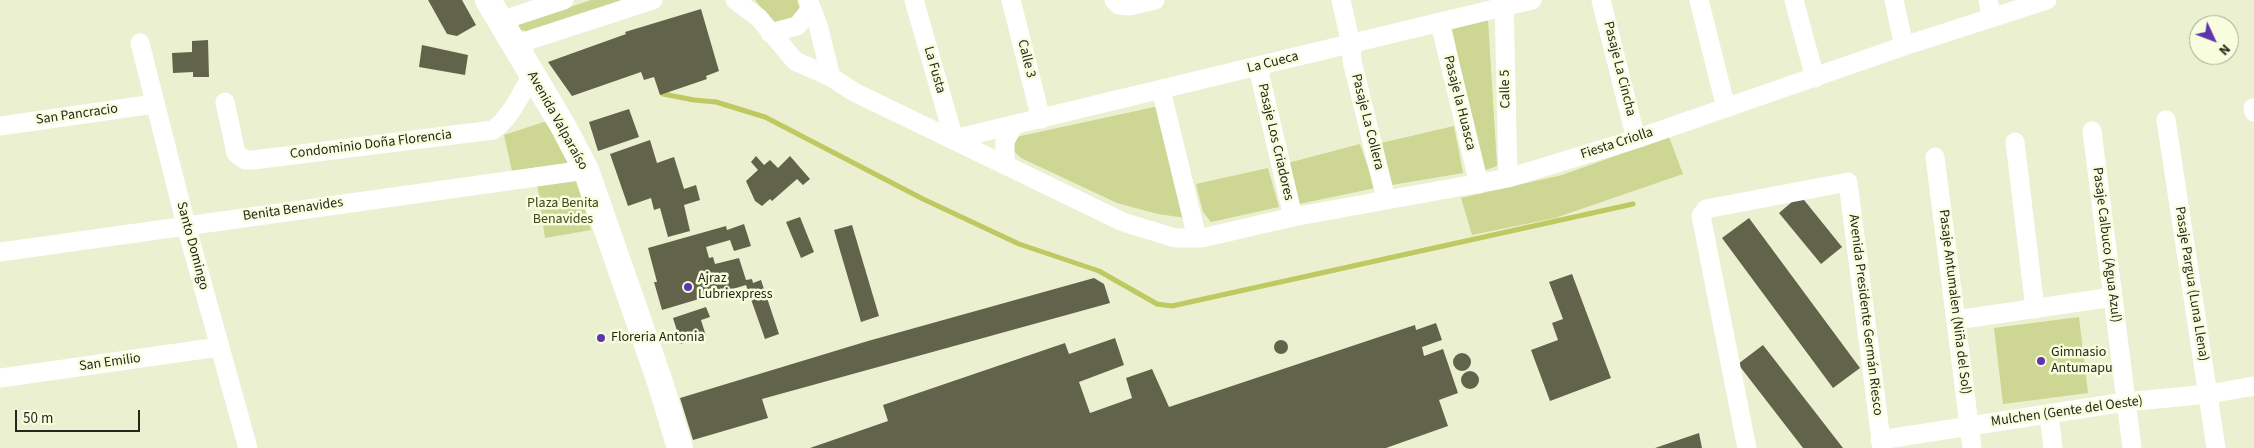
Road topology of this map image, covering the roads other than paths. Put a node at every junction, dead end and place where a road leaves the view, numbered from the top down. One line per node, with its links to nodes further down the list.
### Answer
1 (564, 0): 18 (street)
2 (653, 0): 23 (street)
3 (735, 0): 20 (street, Fiesta Criolla)
4 (914, 0): 40 (street, La Fusta)
5 (1011, 0): 35 (street, Calle 3)
6 (1155, 0): 14 (street)
7 (1341, 0): 22 (street, Pasaje La Collera)
8 (1532, 0): 15 (street, La Cueca)
9 (1601, 0): 41 (street, Pasaje La Cincha)
10 (1699, 0): 32 (street)
11 (1794, 0): 28 (street)
12 (1894, 0): 24 (street)
13 (2047, 0): 17 (street, Fiesta Criolla)
14 (1117, 3)
15 (1504, 3): 19 (street, La Cueca); 46 (street, Calle 5)
16 (809, 5): 20 (street); 27 (street)
17 (1990, 9): 24 (street, Fiesta Criolla)
18 (494, 10): 23 (main road, Avenida Valparaíso)
19 (1440, 22): 22 (street, La Cueca); 47 (street, Pasaje la Huasca)
20 (770, 33): 27 (street, Fiesta Criolla)
21 (140, 43): 31 (street, Santo Domingo)
22 (1351, 44): 25 (street, La Cueca); 48 (street, Pasaje La Collera)
23 (514, 45): 26 (main road, Avenida Valparaíso)
24 (1904, 46): 28 (street, Fiesta Criolla)
25 (1258, 67): 29 (street, La Cueca); 49 (street, Pasaje Los Criadores)
26 (532, 75): 30 (street, Condominio Doña Florencia); 45 (main road, Avenida Valparaíso)
27 (832, 77): 40 (street, Fiesta Criolla)
28 (1815, 78): 32 (street, Fiesta Criolla)
29 (1161, 90): 35 (street, La Cueca); 51 (street)
30 (225, 102)
31 (154, 104): 38 (street, San Pancracio); 50 (street, Santo Domingo)
32 (1726, 108): 41 (street, Fiesta Criolla)
33 (2253, 108): 34 (street)
34 (2254, 112)
35 (1041, 119): 37 (street, La Cueca)
36 (2166, 120): 59 (street, Pasaje Pargua (Luna Llena))
37 (1014, 125): 40 (street, La Cueca); 44 (street)
38 (0, 126)
39 (2092, 131): 53 (street, Pasaje Calbuco (Agua Azul))
40 (954, 139): 44 (street, Fiesta Criolla)
41 (1636, 139): 46 (street, Fiesta Criolla)
42 (2015, 142): 54 (street)
43 (1935, 157): 55 (street, Pasaje Antumalen (Niña del Sol))
44 (1005, 164): 51 (street, Fiesta Criolla)
45 (586, 170): 50 (street, Benita Benavides); 65 (main road, Avenida Valparaíso)
46 (1508, 178): 47 (street, Fiesta Criolla)
47 (1479, 184): 48 (street, Fiesta Criolla)
48 (1386, 199): 49 (street, Fiesta Criolla)
49 (1293, 217): 51 (street, Fiesta Criolla)
50 (186, 225): 52 (street, Benita Benavides); 56 (street, Santo Domingo)
51 (1197, 238)
52 (0, 252)
53 (2113, 298): 54 (street); 60 (street, Pasaje Calbuco (Agua Azul))
54 (2035, 309): 55 (street)
55 (1956, 320): 62 (street, Pasaje Antumalen (Niña del Sol))
56 (219, 347): 57 (street, San Emilio); 64 (street, Santo Domingo)
57 (0, 378)
58 (2254, 386): 59 (street, Mulchen (Gente del Oeste))
59 (2209, 394): 60 (street, Mulchen (Gente del Oeste)); 70 (street, Pasaje Pargua (Luna Llena))
60 (2125, 402): 61 (street, Mulchen (Gente del Oeste)); 69 (street, Pasaje Calbuco (Agua Azul))
61 (2049, 414): 62 (street, Mulchen (Gente del Oeste)); 68 (street)
62 (1969, 426): 63 (street, Mulchen (Gente del Oeste)); 67 (street, Pasaje Antumalen (Niña del Sol))
63 (1881, 444): 66 (street, Avenida Presidente Germán Riesco)
64 (248, 448)
65 (680, 448)
66 (1747, 448)
67 (1972, 448)
68 (2053, 448)
69 (2132, 448)
70 (2216, 448)

